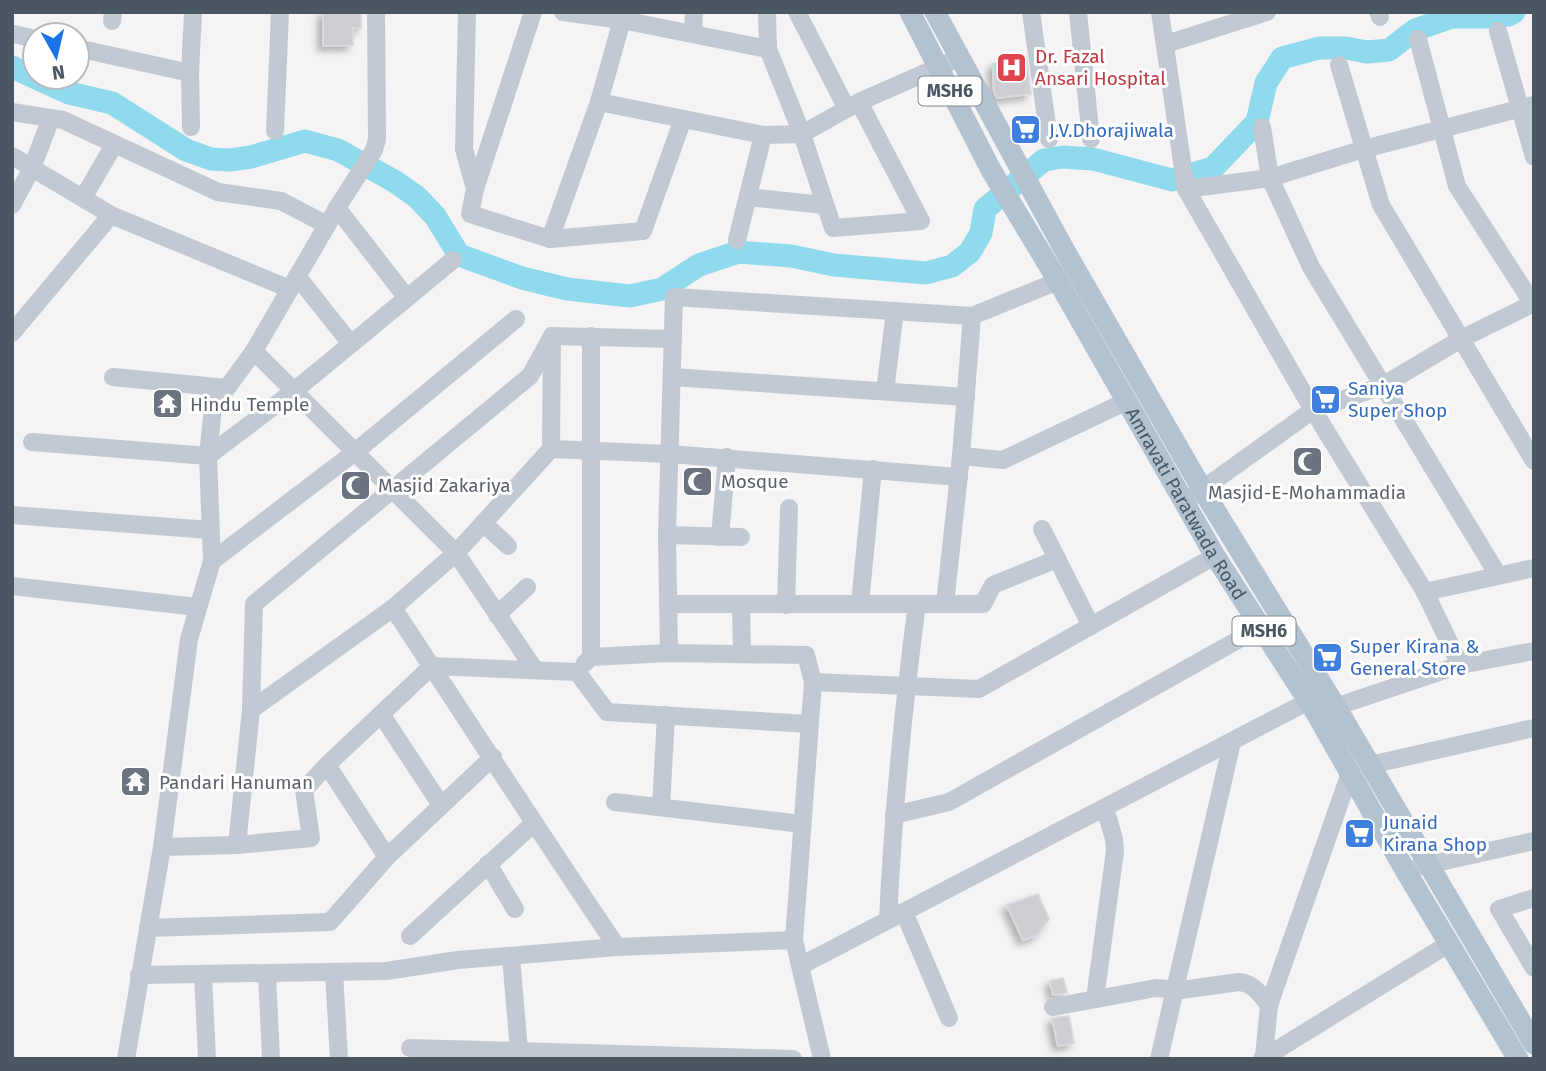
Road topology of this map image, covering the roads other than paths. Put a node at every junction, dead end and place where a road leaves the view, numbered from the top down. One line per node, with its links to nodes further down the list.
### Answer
1 (193, 12): 28 (street)
2 (280, 12): 38 (street)
3 (376, 12): 55 (street)
4 (467, 12): 50 (street)
5 (533, 12): 50 (street)
6 (563, 12): 16 (street)
7 (694, 12): 19 (street)
8 (767, 12): 23 (street)
9 (797, 12): 30 (street)
10 (910, 12): 27 (main road, Amravati Paratwada Road / MSH6)
11 (935, 12): 25 (main road, Amravati Paratwada Road / MSH6)
12 (1031, 12): 41 (street)
13 (1078, 12): 42 (street)
14 (1160, 12): 22 (street)
15 (1267, 12): 22 (street)
16 (622, 20): 19 (street); 29 (street)
17 (1498, 31): 31 (street)
18 (14, 34): 20 (street)
19 (693, 34): 23 (street)
20 (21, 36)
21 (1418, 39): 37 (street)
22 (1166, 44): 49 (street)
23 (768, 49): 39 (street)
24 (91, 51): 28 (street)
25 (960, 58): 27 (street); 95 (main road, Amravati Paratwada Road / MSH6)
26 (1339, 65): 44 (street)
27 (937, 66): 30 (street); 61 (main road, Amravati Paratwada Road / MSH6)
28 (190, 73): 35 (street)
29 (599, 102): 34 (street); 58 (street)
30 (853, 106): 39 (street); 54 (street)
31 (1527, 106): 37 (street); 46 (street)
32 (12, 112): 33 (street)
33 (51, 118): 43 (street); 47 (street)
34 (683, 118): 40 (street); 58 (street)
35 (191, 127)
36 (1262, 127): 48 (street)
37 (1441, 130): 44 (street); 64 (street)
38 (275, 131)
39 (802, 134): 40 (street); 54 (street)
40 (763, 135): 51 (street)
41 (1049, 139)
42 (1091, 139)
43 (114, 145): 52 (street); 57 (street)
44 (1364, 149): 48 (street); 72 (street)
45 (12, 156): 47 (street)
46 (1534, 157)
47 (32, 168): 52 (street); 53 (street)
48 (1270, 178): 49 (street); 77 (street)
49 (1185, 185): 83 (street)
50 (475, 189): 58 (street)
51 (748, 197): 54 (street); 59 (street)
52 (83, 198): 56 (street)
53 (12, 205)
54 (824, 205)
55 (337, 208): 57 (street); 63 (street)
56 (111, 215): 62 (street); 68 (street)
57 (327, 225): 62 (street)
58 (550, 239)
59 (737, 240)
60 (453, 260): 63 (street)
61 (1058, 281): 66 (street); 82 (main road, Amravati Paratwada Road / MSH6)
62 (294, 283): 73 (street); 74 (street)
63 (407, 298): 73 (street)
64 (1533, 303): 72 (street)
65 (895, 311): 66 (street); 71 (street); 80 (street)
66 (972, 316): 81 (street)
67 (516, 319): 87 (street)
68 (14, 327)
69 (552, 336): 70 (street); 85 (street); 96 (street)
70 (591, 336): 71 (street); 86 (street)
71 (673, 339): 76 (street)
72 (1461, 339): 77 (street); 92 (street)
73 (351, 344): 79 (street)
74 (254, 351): 78 (street); 79 (street)
75 (113, 377): 78 (street)
76 (673, 377): 80 (street); 88 (street)
77 (1382, 386): 83 (street); 112 (street)
78 (227, 388): 89 (street)
79 (294, 391): 87 (street); 89 (street)
80 (885, 391): 81 (street)
81 (966, 397): 90 (street)
82 (1127, 401): 90 (street); 97 (main road, Amravati Paratwada Road / MSH6)
83 (1313, 410): 95 (street); 115 (street)
84 (32, 442): 89 (street)
85 (551, 449): 86 (street); 100 (street)
86 (591, 450): 88 (street); 130 (street)
87 (355, 452): 96 (street); 110 (street)
88 (670, 454): 91 (street); 103 (street)
89 (208, 456): 102 (street)
90 (961, 456): 94 (street)
91 (727, 457): 93 (street); 104 (street)
92 (1534, 461)
93 (873, 469): 94 (street); 116 (street)
94 (959, 477): 119 (street)
95 (1202, 489): 97 (street); 137 (main road, Amravati Paratwada Road / MSH6)
96 (393, 490): 107 (street); 138 (street)
97 (1184, 502): 108 (main road, Amravati Paratwada Road / MSH6)
98 (789, 508): 121 (street)
99 (12, 515): 102 (street)
100 (483, 523): 106 (street); 107 (street)
101 (1042, 529): 109 (street)
102 (210, 530): 110 (street)
103 (667, 535): 104 (street); 117 (street)
104 (720, 537): 105 (street)
105 (741, 537)
106 (508, 546)
107 (456, 553): 123 (street); 124 (street)
108 (1215, 556): 125 (street); 126 (main road, Amravati Paratwada Road / MSH6)
109 (1057, 559): 119 (street); 125 (street)
110 (212, 561): 122 (street)
111 (1534, 568): 112 (street)
112 (1498, 575): 115 (street)
113 (12, 586): 122 (street)
114 (527, 587): 124 (street)
115 (1425, 592): 131 (street)
116 (860, 603): 118 (street); 121 (street)
117 (668, 604): 120 (street); 128 (street)
118 (917, 604): 119 (street); 136 (street)
119 (945, 604)
120 (741, 605): 121 (street); 129 (street)
121 (786, 605)
122 (197, 607): 157 (street)
123 (393, 608): 132 (street); 138 (street)
124 (497, 615): 133 (street)
125 (1091, 626): 136 (street)
126 (1261, 627): 137 (main road, Amravati Paratwada Road / MSH6); 152 (street)
127 (1534, 651): 131 (street)
128 (669, 653): 129 (street); 130 (street)
129 (742, 653): 135 (street)
130 (591, 657): 134 (street)
131 (1460, 665): 137 (street)
132 (432, 666): 133 (street); 139 (street); 144 (street)
133 (535, 670): 134 (street)
134 (577, 672): 140 (street)
135 (813, 682): 136 (street); 141 (street)
136 (906, 685): 152 (street)
137 (1320, 707): 143 (street); 146 (main road, Amravati Paratwada Road / MSH6); 147 (main road, Amravati Paratwada Road / MSH6)
138 (251, 710): 156 (street)
139 (381, 714): 145 (street); 149 (street)
140 (666, 715): 141 (street); 150 (street)
141 (809, 724): 154 (street)
142 (1534, 728): 146 (street)
143 (1232, 742): 151 (street); 177 (street)
144 (493, 757): 149 (street); 153 (street)
145 (327, 765): 156 (street); 158 (street)
146 (1370, 765): 160 (main road, Amravati Paratwada Road / MSH6)
147 (1350, 773): 161 (main road, Amravati Paratwada Road / MSH6); 179 (street)
148 (615, 803): 150 (street)
149 (441, 806): 158 (street)
150 (661, 807): 154 (street)
151 (1105, 808): 164 (street); 178 (street)
152 (894, 815): 164 (street)
153 (533, 824): 159 (street); 169 (street)
154 (802, 824): 167 (street)
155 (1534, 841): 160 (street)
156 (237, 845): 157 (street)
157 (162, 847): 165 (street)
158 (387, 857): 165 (street)
159 (488, 864): 163 (street); 166 (street)
160 (1429, 865): 161 (street); 182 (main road, Amravati Paratwada Road / MSH6)
161 (1405, 870): 168 (main road, Amravati Paratwada Road / MSH6)
162 (1534, 898): 172 (street)
163 (515, 909)
164 (896, 916): 171 (street); 181 (street)
165 (148, 928): 175 (street)
166 (410, 936)
167 (794, 940): 169 (street); 171 (street)
168 (1450, 943): 185 (street); 193 (main road, Amravati Paratwada Road / MSH6)
169 (617, 947): 170 (street)
170 (511, 957): 173 (street); 184 (street)
171 (802, 965): 191 (street)
172 (1534, 968)
173 (334, 972): 174 (street); 189 (street)
174 (267, 974): 176 (street); 188 (street)
175 (139, 975): 176 (street); 186 (street)
176 (203, 975): 187 (street)
177 (1176, 990): 178 (street); 179 (street); 192 (street)
178 (1095, 999): 180 (street)
179 (1269, 1005): 185 (street)
180 (1053, 1007)
181 (949, 1018)
182 (1534, 1044)
183 (410, 1048): 184 (street)
184 (519, 1050): 190 (street)
185 (1263, 1058)
186 (126, 1059)
187 (207, 1059)
188 (271, 1059)
189 (339, 1059)
190 (793, 1059)
191 (822, 1059)
192 (1159, 1059)
193 (1518, 1059)

